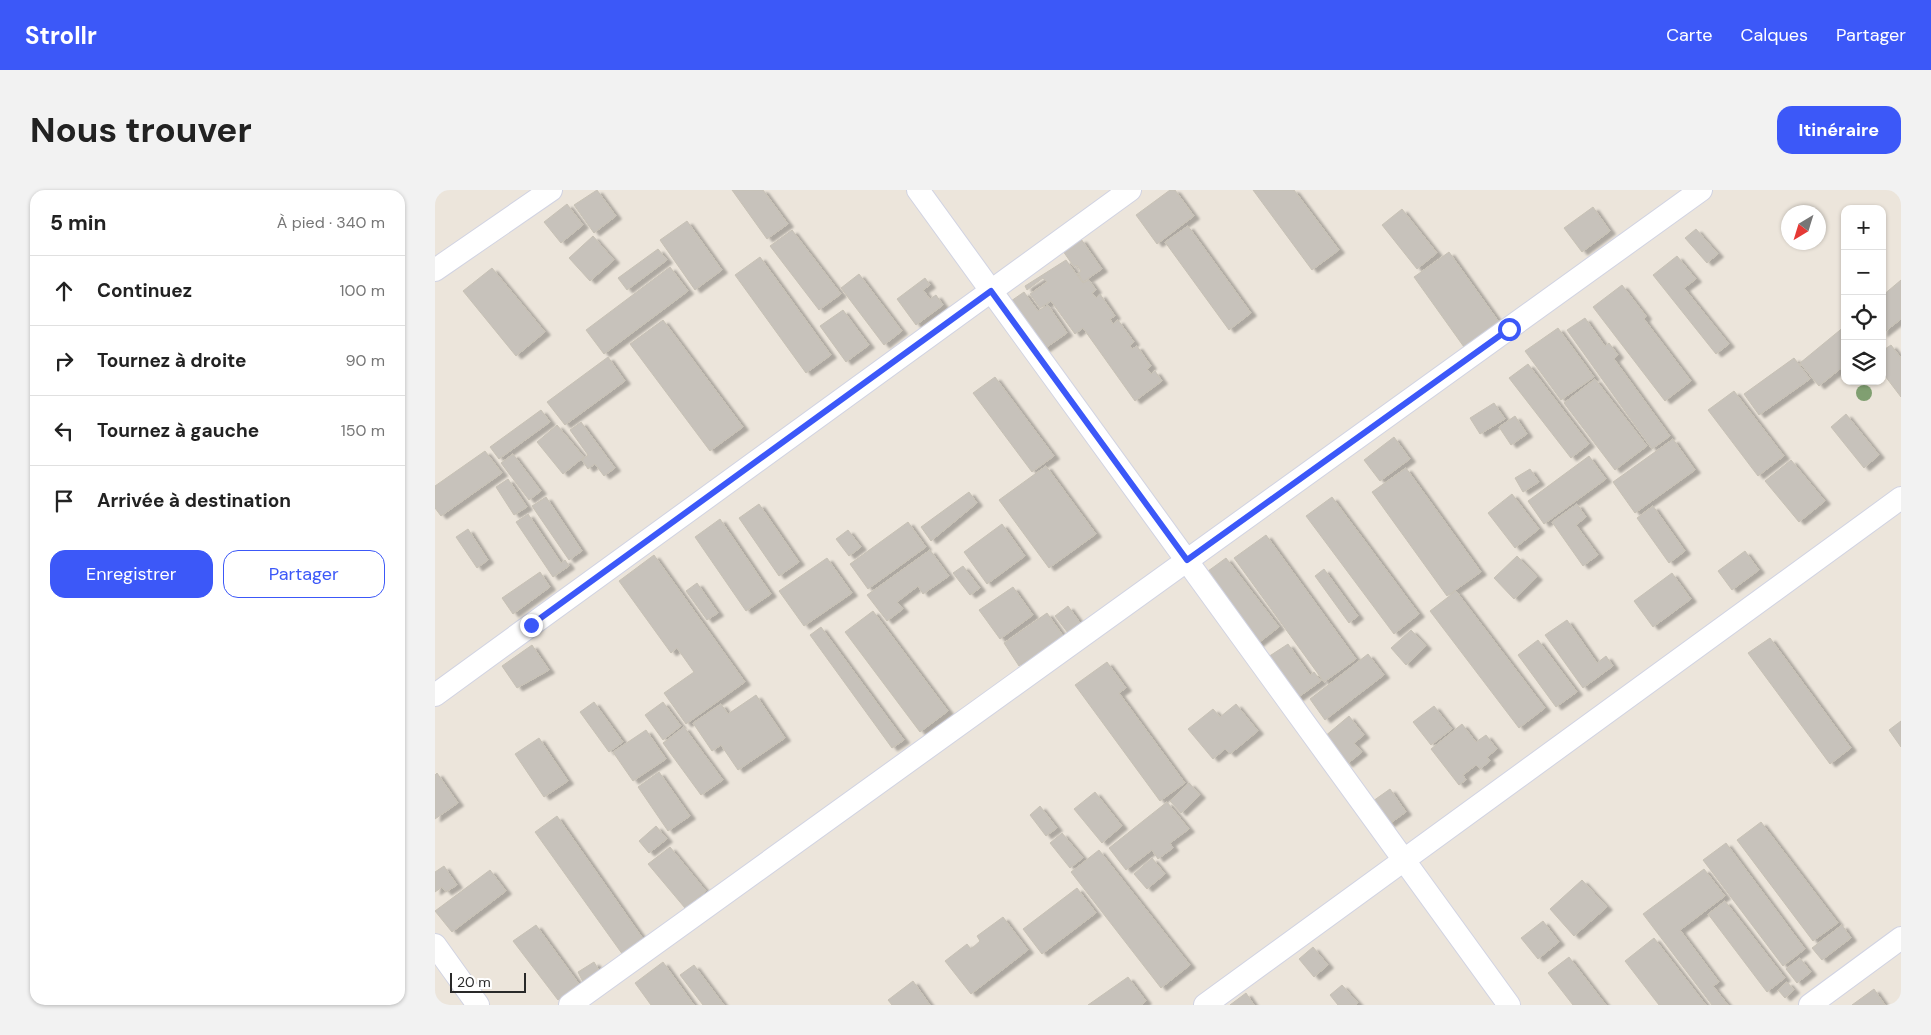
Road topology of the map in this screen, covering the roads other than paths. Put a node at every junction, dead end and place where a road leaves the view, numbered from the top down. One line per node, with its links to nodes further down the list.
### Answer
1 (551, 190): 5 (street)
2 (918, 190): 6 (street)
3 (1131, 190): 6 (street)
4 (1701, 190): 8 (street)
5 (435, 270)
6 (991, 291): 8 (street); 9 (street)
7 (1901, 498): 10 (street)
8 (1187, 560): 10 (street); 14 (street)
9 (435, 695)
10 (1405, 861): 15 (street); 16 (street)
11 (1901, 938): 17 (street)
12 (435, 945): 13 (street)
13 (478, 1005)
14 (570, 1005)
15 (1205, 1005)
16 (1509, 1005)
17 (1810, 1005)

